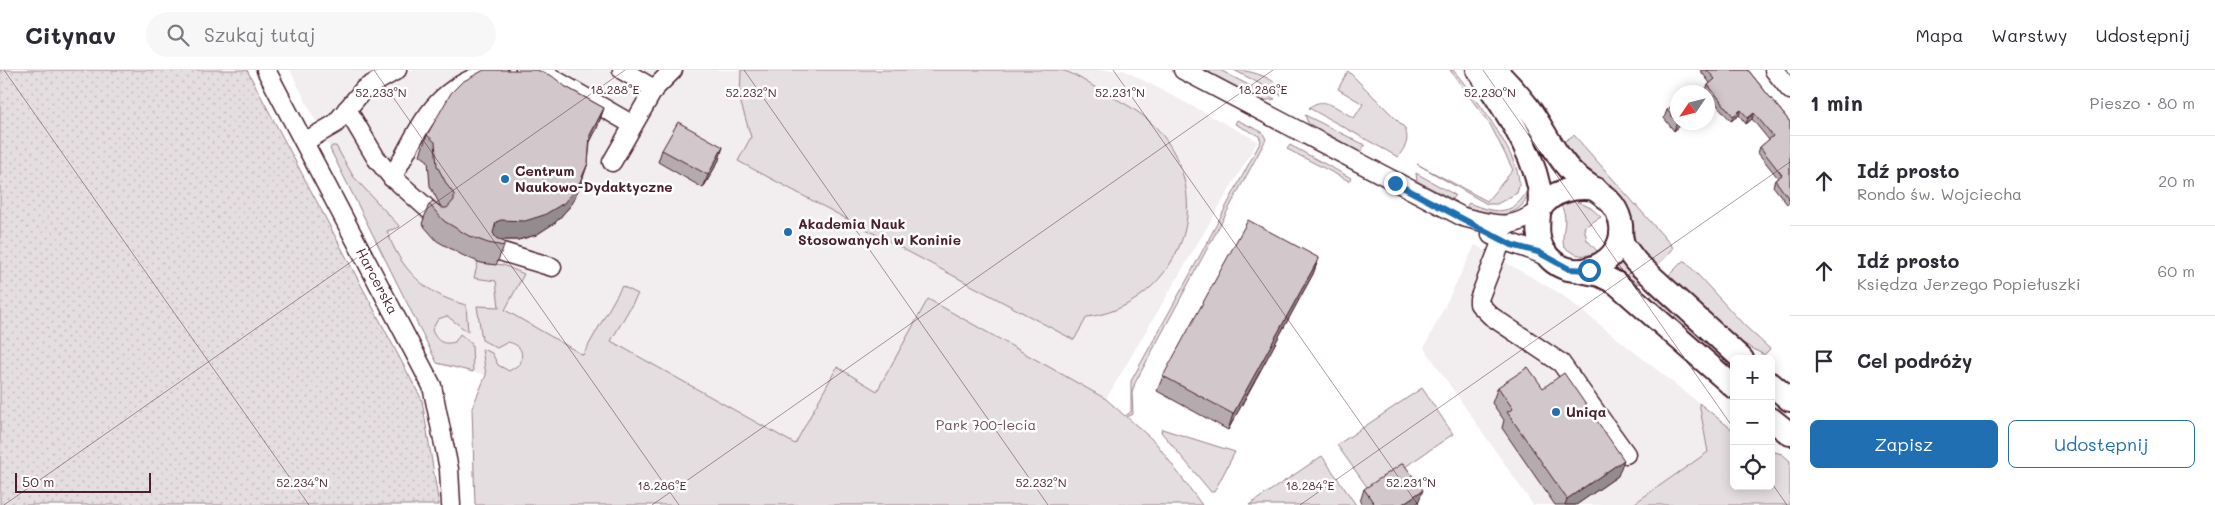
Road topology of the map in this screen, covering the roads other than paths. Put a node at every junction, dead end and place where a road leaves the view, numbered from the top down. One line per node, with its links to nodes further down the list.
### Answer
1 (266, 70): 15 (street, Harcerska)
2 (397, 70): 13 (street)
3 (498, 70): 17 (street)
4 (526, 70): 14 (street)
5 (674, 70): 11 (street)
6 (1183, 70): 21 (street)
7 (1478, 70): 19 (main road)
8 (1495, 70): 18 (main road)
9 (1774, 70): 12 (street)
10 (633, 73): 11 (street)
11 (654, 89): 14 (street)
12 (1790, 90)
13 (347, 109): 15 (street); 17 (street)
14 (633, 125): 16 (street)
15 (304, 142): 35 (street, Harcerska)
16 (612, 162)
17 (392, 178): 20 (street)
18 (1596, 189): 19 (main road); 22 (main road)
19 (1540, 209): 21 (street); 25 (main road)
20 (437, 217)
21 (1463, 217): 23 (street)
22 (1620, 235): 27 (main road); 28 (main road)
23 (1502, 240): 25 (street); 34 (street)
24 (496, 250): 26 (street)
25 (1551, 259): 27 (main road)
26 (552, 267)
27 (1579, 271): 29 (main road)
28 (1738, 355)
29 (1730, 383)
30 (1775, 387): 31 (main road)
31 (1790, 400)
32 (1775, 421): 33 (main road)
33 (1790, 434)
34 (1626, 454)
35 (452, 505)

